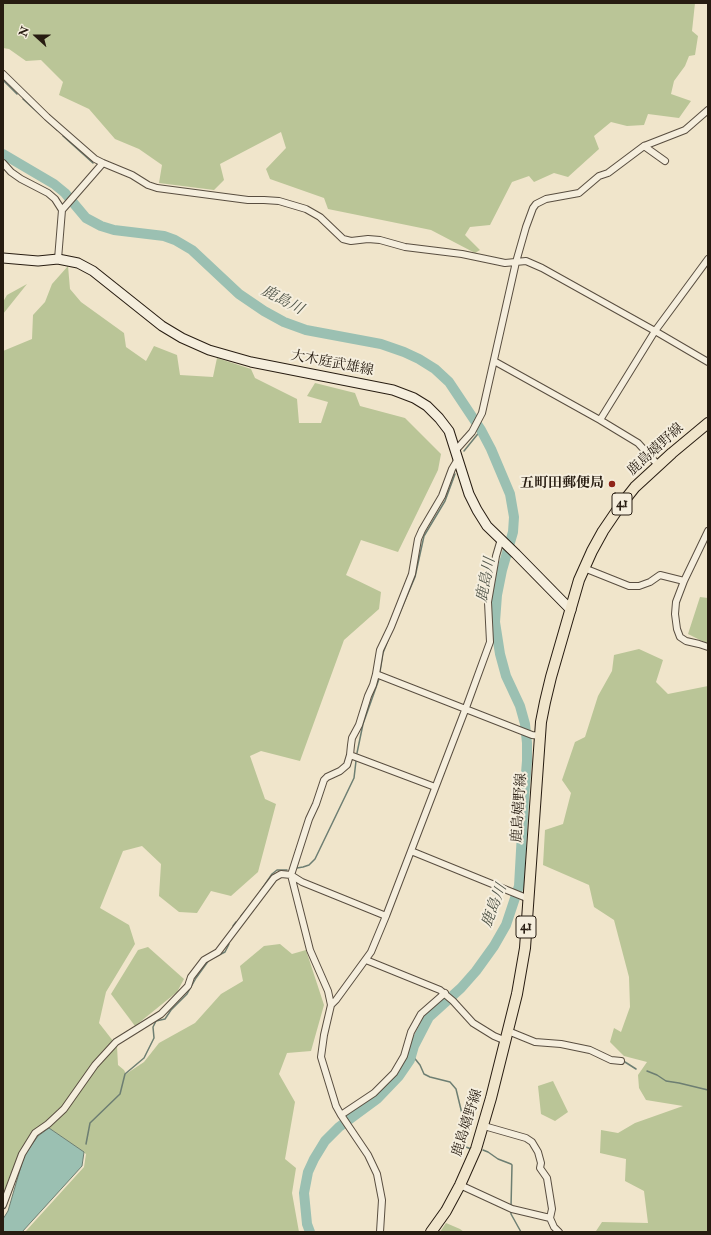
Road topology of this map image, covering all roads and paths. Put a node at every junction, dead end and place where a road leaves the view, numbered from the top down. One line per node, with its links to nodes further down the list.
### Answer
1 (3, 74): 6 (street)
2 (708, 110): 3 (street)
3 (644, 146): 4 (street); 11 (street)
4 (665, 161)
5 (3, 163): 7 (street)
6 (102, 163): 7 (street); 11 (street)
7 (63, 209): 9 (street)
8 (3, 258): 9 (main road, 大木庭武雄線)
9 (58, 259): 17 (main road, 大木庭武雄線)
10 (708, 259): 12 (street)
11 (516, 262): 12 (street); 13 (street)
12 (655, 331): 14 (street); 15 (street)
13 (494, 361): 15 (street); 17 (street)
14 (708, 362)
15 (600, 420): 18 (street)
16 (707, 426): 18 (main road, 鹿島嬉野線 / 41)
17 (456, 455): 20 (main road, 大木庭武雄線); 25 (street)
18 (658, 465): 21 (main road, 鹿島嬉野線 / 41)
19 (708, 531): 22 (street)
20 (501, 539): 23 (main road, 大木庭武雄線); 26 (street)
21 (584, 568): 22 (street); 23 (main road, 鹿島嬉野線 / 41)
22 (684, 581): 24 (street)
23 (571, 610): 27 (main road, 鹿島嬉野線 / 41)
24 (708, 647)
25 (376, 674): 26 (street); 28 (street)
26 (465, 709): 27 (street); 29 (street)
27 (536, 736): 32 (main road, 鹿島嬉野線 / 41)
28 (350, 755): 29 (street); 31 (street)
29 (435, 787): 30 (street)
30 (411, 851): 32 (street); 33 (street)
31 (291, 874): 33 (street); 36 (street); 43 (street)
32 (526, 898): 37 (main road, 鹿島嬉野線 / 41)
33 (386, 916): 34 (street)
34 (366, 960): 35 (street); 36 (street)
35 (444, 993): 38 (street); 40 (street)
36 (331, 1005): 40 (street)
37 (508, 1031): 38 (main road, 鹿島嬉野線 / 41); 39 (street)
38 (506, 1041): 41 (main road, 鹿島嬉野線 / 41)
39 (621, 1061)
40 (341, 1115): 45 (street)
41 (484, 1126): 42 (main road, 鹿島嬉野線 / 41); 44 (street)
42 (460, 1186): 44 (street); 46 (main road, 鹿島嬉野線 / 41)
43 (3, 1206)
44 (550, 1218): 47 (street)
45 (380, 1232)
46 (431, 1232)
47 (559, 1232)

